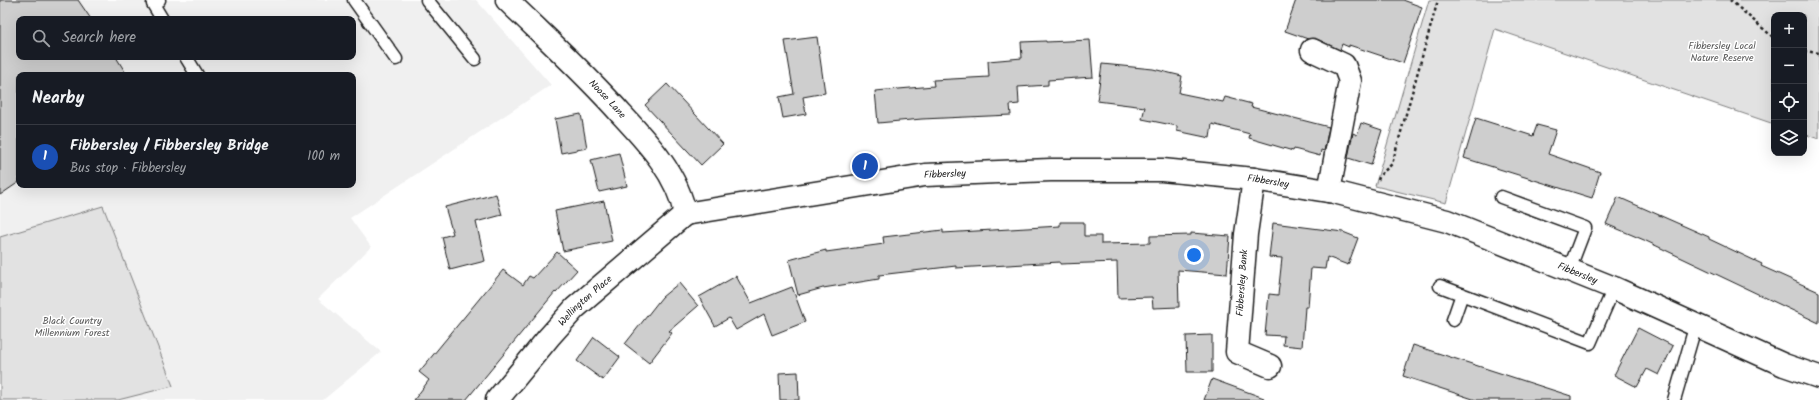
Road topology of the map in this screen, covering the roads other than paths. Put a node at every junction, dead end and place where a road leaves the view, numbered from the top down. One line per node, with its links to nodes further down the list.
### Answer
1 (159, 0): 5 (lane)
2 (354, 0): 7 (lane)
3 (427, 0): 8 (lane)
4 (508, 0): 14 (main road, Noose Lane)
5 (160, 16)
6 (1312, 50): 12 (main road)
7 (396, 59)
8 (475, 59)
9 (188, 60): 10 (lane)
10 (195, 72)
11 (1254, 179): 12 (main road, Fibbersley); 14 (main road, Fibbersley); 21 (main road, Fibbersley Bank)
12 (1331, 192): 15 (main road, Fibbersley)
13 (1501, 197): 15 (lane)
14 (685, 214): 23 (main road, Wellington Place)
15 (1569, 270): 17 (main road, Fibbersley)
16 (1440, 286): 18 (lane)
17 (1614, 288): 18 (lane); 20 (main road, Fibbersley)
18 (1462, 294): 19 (lane)
19 (1453, 320)
20 (1696, 324): 22 (main road, Fibbersley); 24 (lane)
21 (1270, 366)
22 (1819, 376)
23 (497, 400)
24 (1674, 400)

